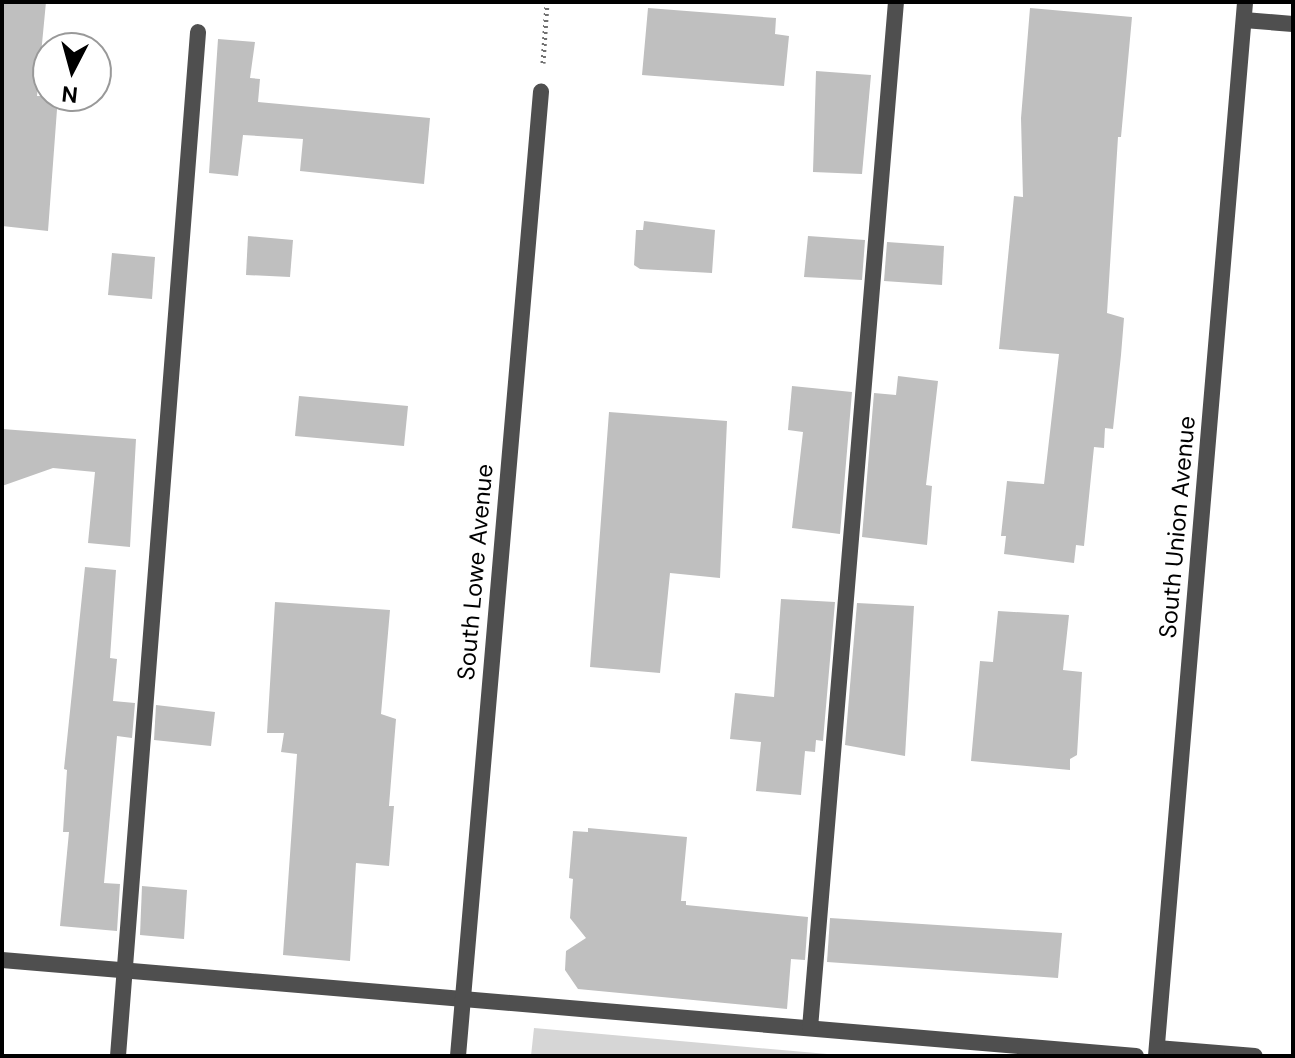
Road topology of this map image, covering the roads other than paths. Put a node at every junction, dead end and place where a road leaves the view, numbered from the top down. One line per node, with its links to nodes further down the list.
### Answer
1 (896, 2): 10 (street)
2 (1245, 2): 3 (street, South Union Avenue)
3 (1244, 20): 4 (street); 11 (street, South Union Avenue)
4 (1293, 24)
5 (198, 32): 8 (street)
6 (541, 92): 9 (street, South Lowe Avenue)
7 (2, 960): 8 (street)
8 (125, 971): 9 (street); 12 (street)
9 (463, 999): 10 (street); 13 (street, South Lowe Avenue)
10 (810, 1028): 14 (street)
11 (1156, 1052): 15 (street)
12 (118, 1056)
13 (458, 1056)
14 (1136, 1056)
15 (1255, 1056)

